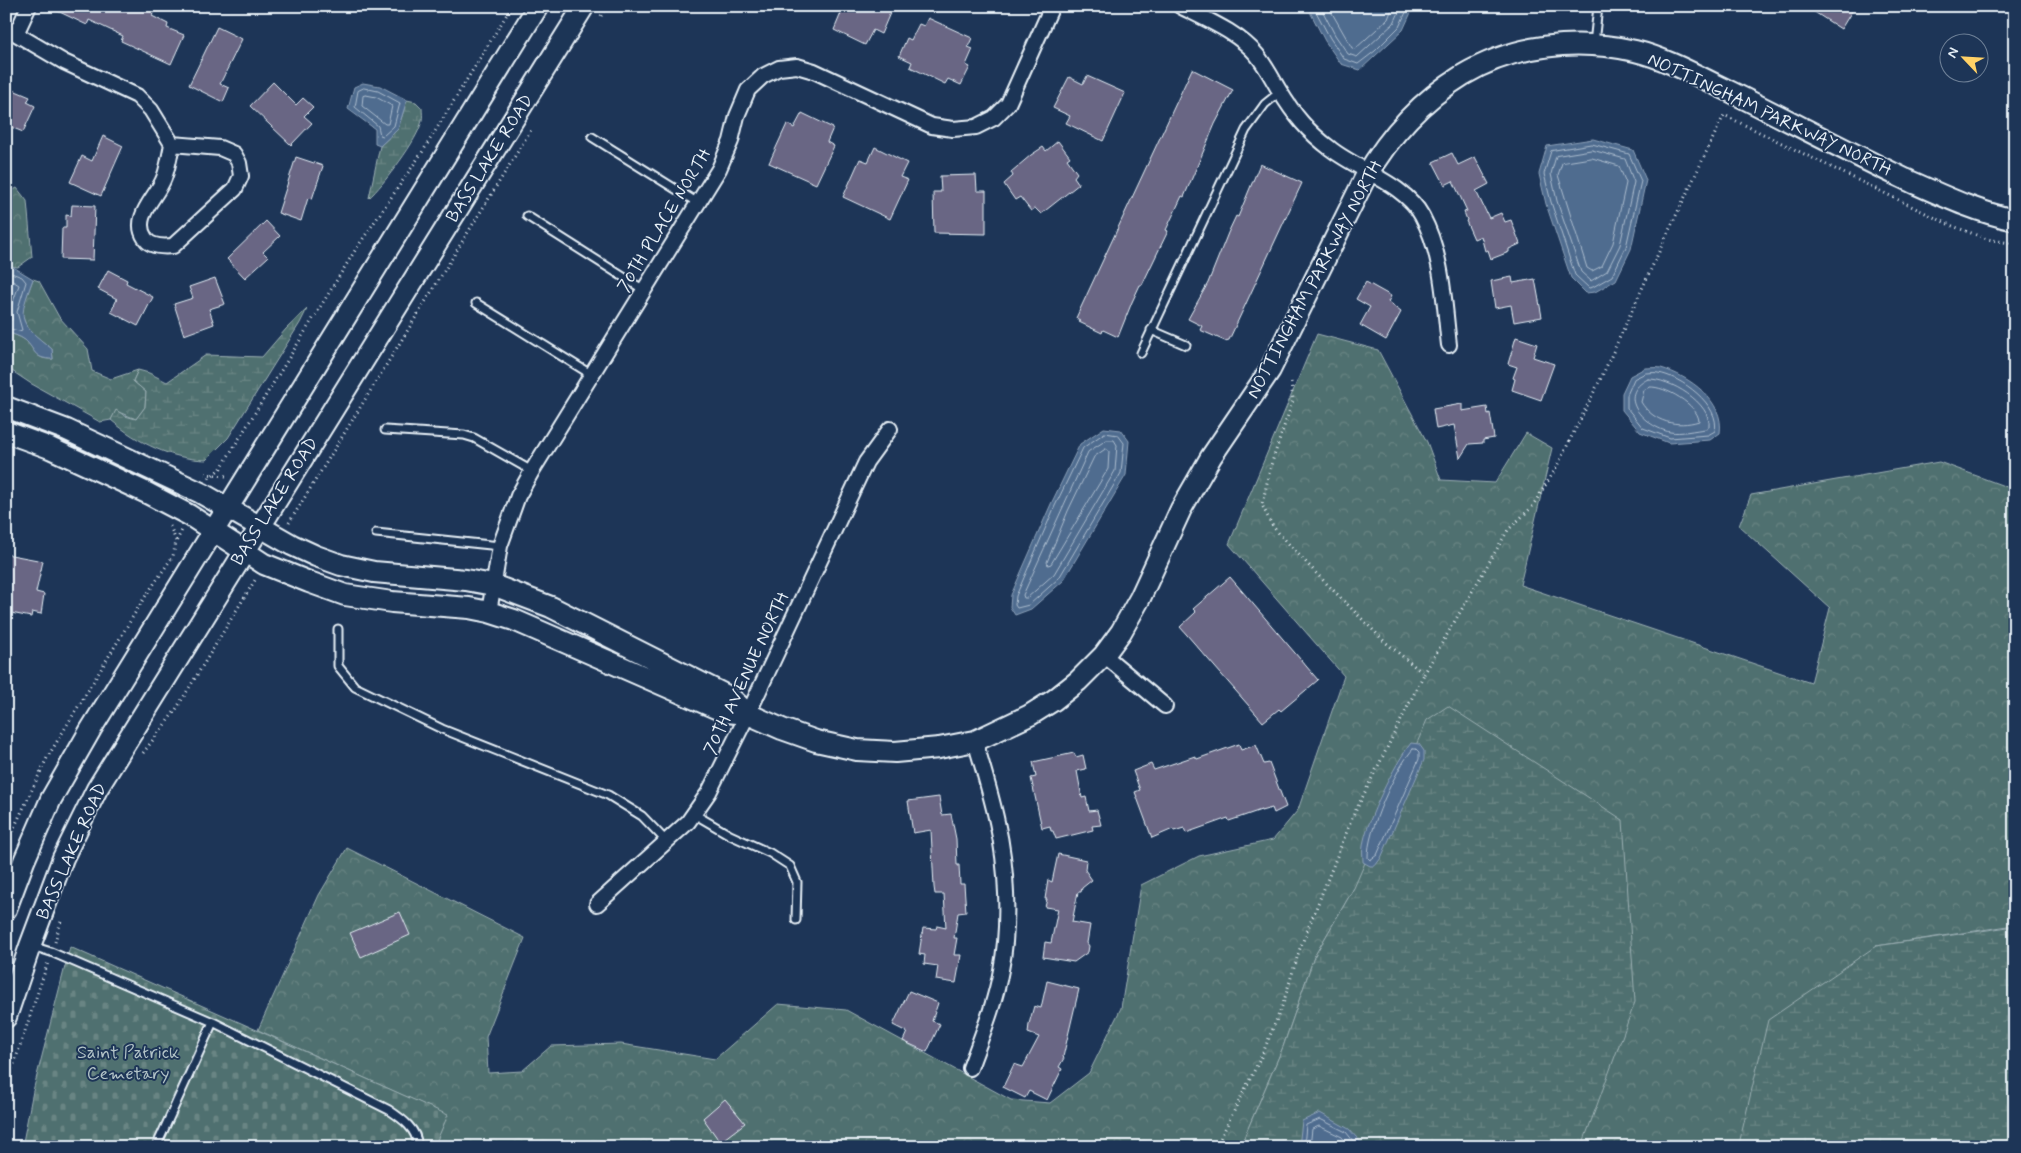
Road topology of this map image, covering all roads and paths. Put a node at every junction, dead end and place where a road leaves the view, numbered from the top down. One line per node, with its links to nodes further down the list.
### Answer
1 (29, 6): 10 (street)
2 (512, 6): 34 (path)
3 (538, 6): 35 (street, BASS LAKE ROAD)
4 (584, 6): 37 (street, BASS LAKE ROAD)
5 (607, 6): 9 (path)
6 (1052, 6): 18 (street, 70TH PLACE NORTH)
7 (1180, 6): 12 (street)
8 (1598, 6): 11 (lane)
9 (597, 23)
10 (11, 31): 16 (street)
11 (1594, 45): 17 (street, NOTTINGHAM PARKWAY NORTH); 20 (street, NOTTINGHAM PARKWAY NORTH)
12 (1280, 92): 17 (street); 23 (lane)
13 (1724, 115): 48 (path)
14 (536, 121): 36 (path)
15 (592, 137): 18 (lane)
16 (172, 144): 16 (street)
17 (1368, 172): 24 (street); 47 (street, NOTTINGHAM PARKWAY NORTH)
18 (698, 203): 21 (street, 70TH PLACE NORTH)
19 (527, 216): 21 (lane)
20 (2015, 220)
21 (644, 290): 27 (street, 70TH PLACE NORTH)
22 (476, 303): 27 (lane)
23 (1151, 330): 25 (lane); 26 (lane)
24 (1449, 345)
25 (1186, 346)
26 (1141, 353)
27 (592, 376): 33 (street, 70TH PLACE NORTH)
28 (1291, 382): 48 (path)
29 (6, 407): 35 (street, NOTTINGHAM PARKWAY NORTH)
30 (890, 429): 50 (street, 70TH AVENUE NORTH)
31 (385, 430): 33 (lane)
32 (6, 432): 38 (street, NOTTINGHAM PARKWAY NORTH)
33 (532, 470): 41 (street, 70TH PLACE NORTH)
34 (213, 474)
35 (228, 507): 37 (street, NOTTINGHAM PARKWAY NORTH); 38 (street, BASS LAKE ROAD)
36 (293, 516)
37 (258, 527): 42 (street, BASS LAKE ROAD); 43 (street, NOTTINGHAM PARKWAY NORTH)
38 (212, 531): 42 (street, NOTTINGHAM PARKWAY NORTH); 57 (street, BASS LAKE ROAD)
39 (376, 534): 41 (lane)
40 (176, 542): 55 (path)
41 (500, 546): 43 (street, 70TH PLACE NORTH)
42 (243, 552): 45 (street, NOTTINGHAM PARKWAY NORTH); 61 (street, BASS LAKE ROAD)
43 (493, 585): 45 (street, 70TH PLACE NORTH); 50 (street, NOTTINGHAM PARKWAY NORTH)
44 (249, 590): 52 (path)
45 (489, 612): 50 (street, NOTTINGHAM PARKWAY NORTH)
46 (338, 629): 54 (lane)
47 (1104, 655): 49 (street); 51 (street, NOTTINGHAM PARKWAY NORTH)
48 (1424, 674): 69 (path)
49 (1165, 706)
50 (748, 714): 51 (street, NOTTINGHAM PARKWAY NORTH); 53 (street, 70TH AVENUE NORTH)
51 (975, 741): 65 (street)
52 (141, 756)
53 (694, 814): 54 (street, 70TH AVENUE NORTH); 59 (lane)
54 (668, 842): 56 (street, 70TH AVENUE NORTH)
55 (6, 845)
56 (597, 904)
57 (6, 909)
58 (62, 918): 60 (path)
59 (796, 920)
60 (54, 944)
61 (30, 946): 63 (street, BASS LAKE ROAD); 64 (lane)
62 (49, 960): 66 (path)
63 (6, 1017)
64 (213, 1022): 67 (lane); 68 (lane)
65 (970, 1068)
66 (6, 1088)
67 (156, 1147)
68 (417, 1147)
69 (1216, 1147)

